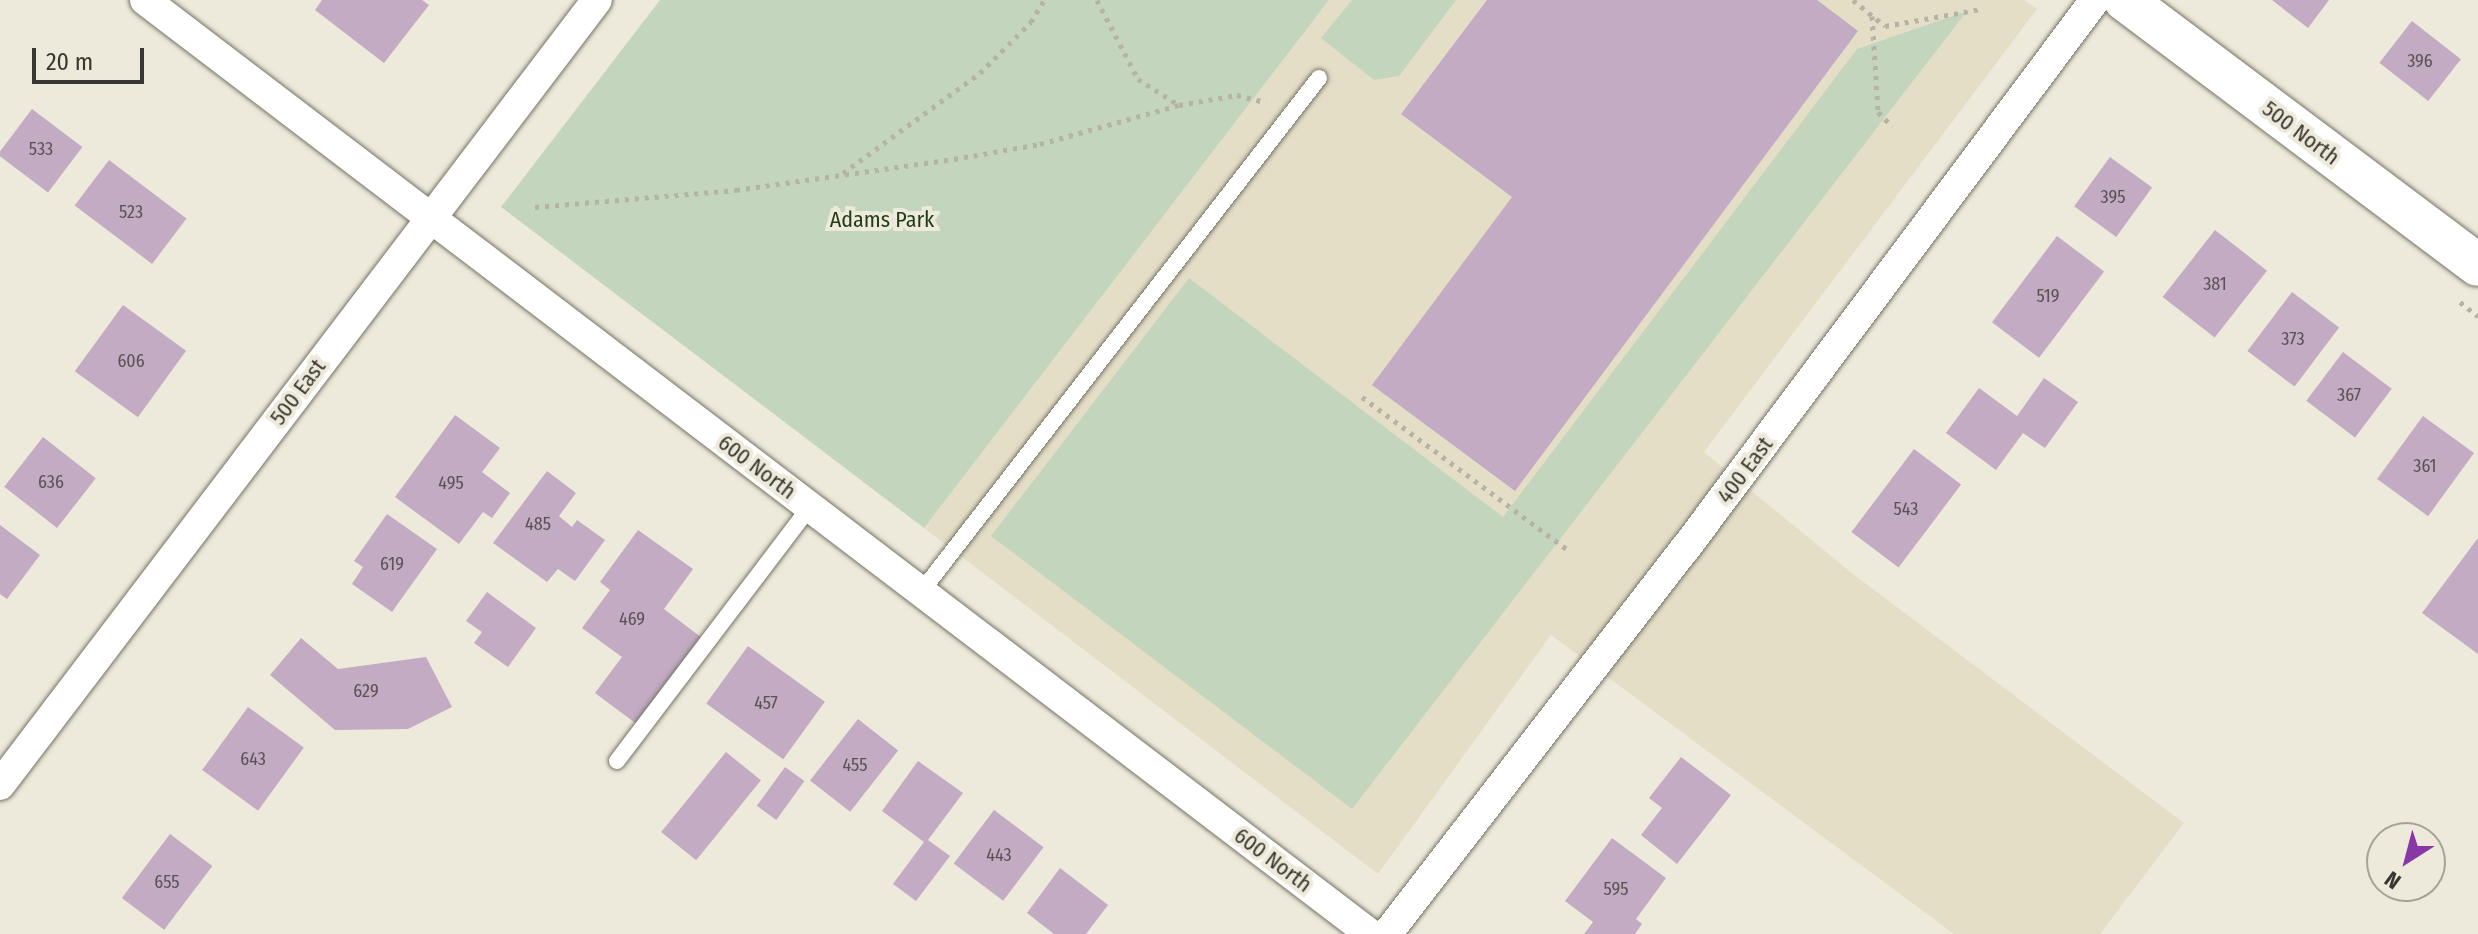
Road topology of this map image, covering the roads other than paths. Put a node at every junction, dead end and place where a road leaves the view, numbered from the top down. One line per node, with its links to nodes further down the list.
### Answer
1 (145, 0): 6 (street, 600 North)
2 (597, 0): 6 (street, 500 East)
3 (2095, 0): 13 (street, 400 East)
4 (2125, 0): 7 (street, 500 North)
5 (1319, 78): 9 (lane)
6 (431, 218): 8 (street, 600 North); 11 (street, 500 East)
7 (2478, 265)
8 (810, 507): 9 (street, 600 North); 10 (lane)
9 (921, 592): 12 (street, 600 North)
10 (617, 761)
11 (0, 785)
12 (1370, 934)
13 (1387, 934)

